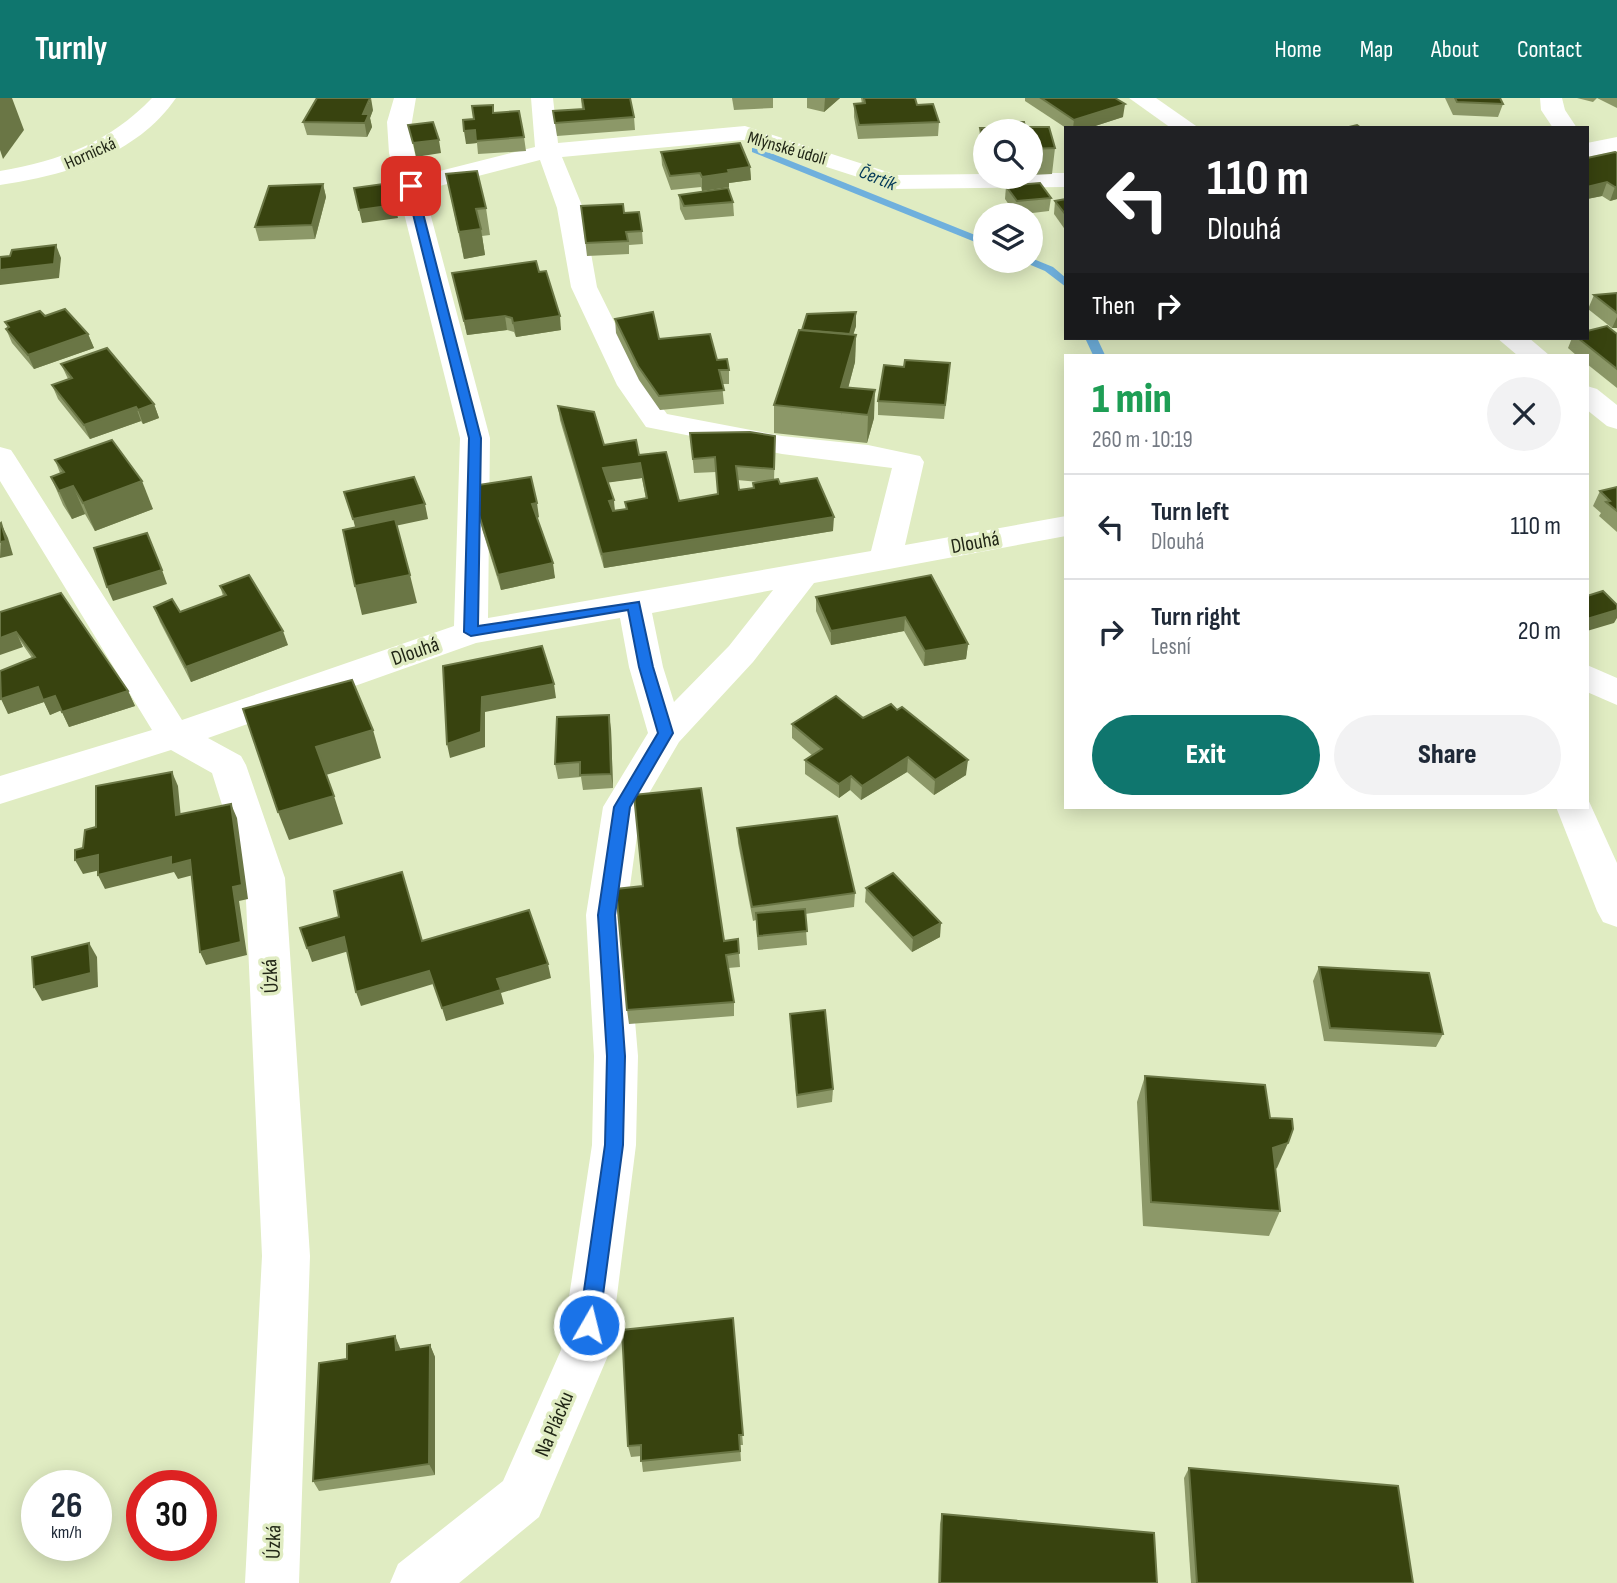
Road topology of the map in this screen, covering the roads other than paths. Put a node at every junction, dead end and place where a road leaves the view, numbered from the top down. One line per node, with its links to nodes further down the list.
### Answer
1 (165, 98): 11 (street, Hornická)
2 (405, 98): 13 (street)
3 (542, 98): 9 (street)
4 (1140, 98): 6 (street)
5 (1550, 98): 7 (street)
6 (1184, 126)
7 (1564, 126)
8 (1617, 144): 10 (street)
9 (547, 150): 12 (street, Mlýnské údolí); 13 (street, Mlýnské údolí); 20 (street)
10 (1589, 150)
11 (0, 178)
12 (1064, 180)
13 (411, 186): 23 (street)
14 (1514, 340): 15 (street)
15 (1534, 354)
16 (1589, 397): 17 (street)
17 (1617, 420)
18 (0, 456): 27 (street, Úzká)
19 (1064, 526): 20 (street, Dlouhá)
20 (885, 559): 21 (street, Dlouhá)
21 (804, 573): 22 (street, Dlouhá); 26 (street, Na Plácku)
22 (634, 605): 23 (street, Dlouhá); 26 (street)
23 (471, 632): 27 (street, Dlouhá)
24 (1589, 678): 25 (street)
25 (1617, 693)
26 (666, 733): 32 (street, Na Plácku)
27 (174, 736): 28 (street, Dlouhá); 31 (street, Úzká)
28 (0, 790)
29 (1576, 809): 30 (street)
30 (1617, 911)
31 (272, 1583)
32 (417, 1583)

